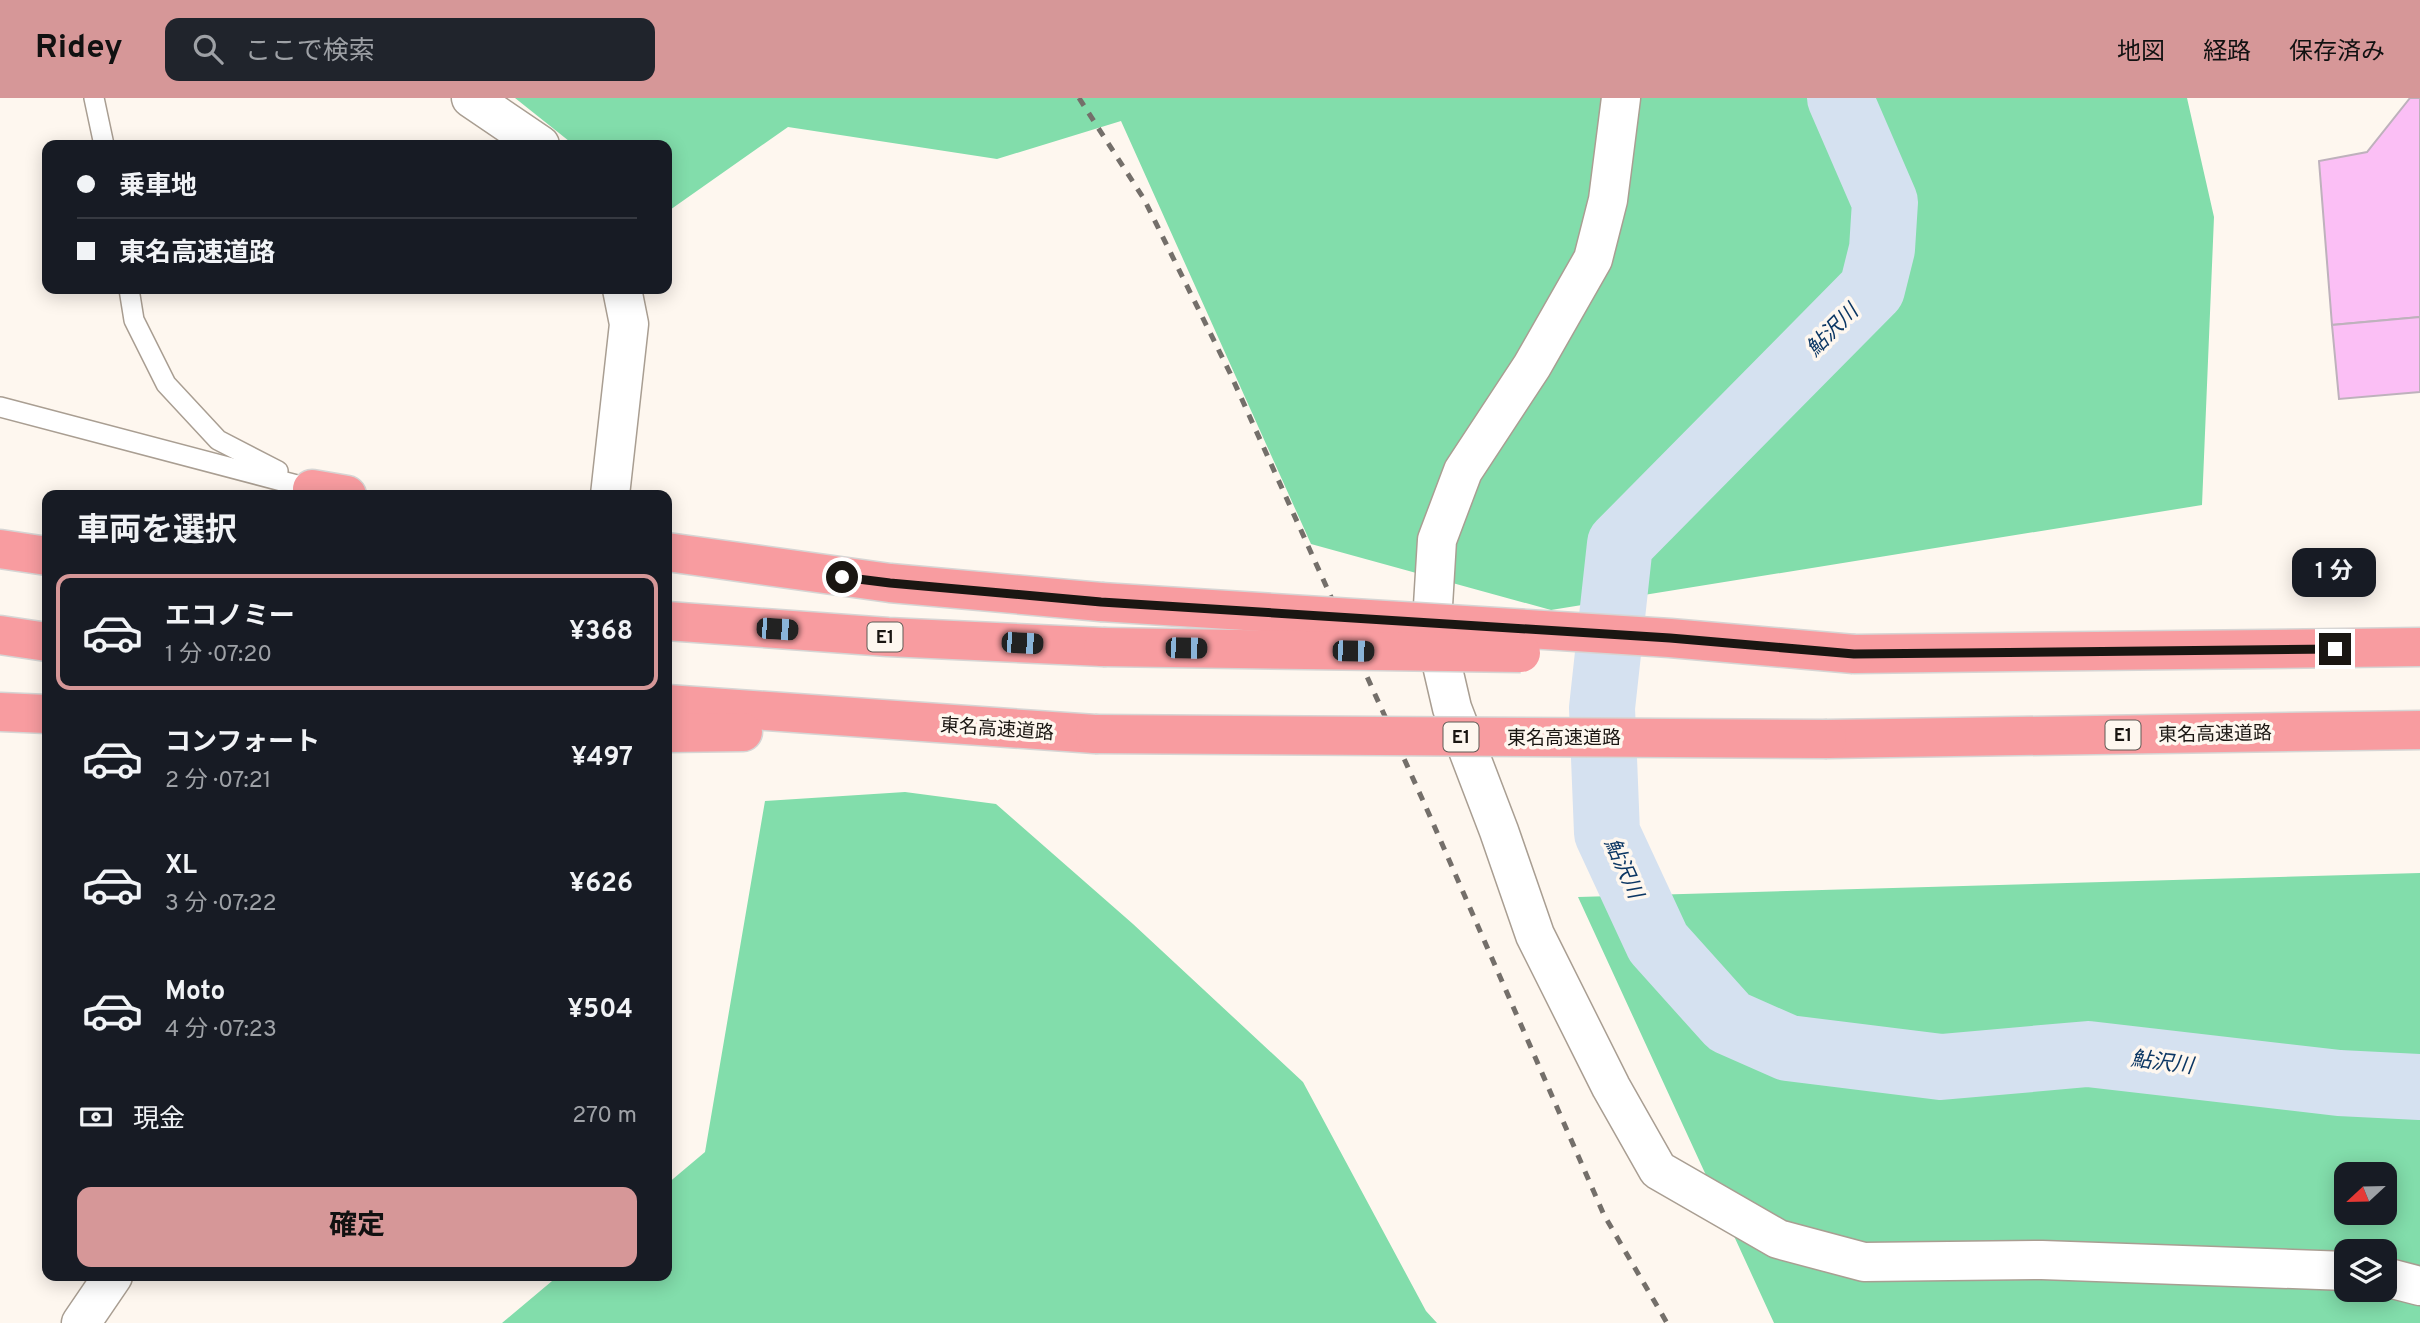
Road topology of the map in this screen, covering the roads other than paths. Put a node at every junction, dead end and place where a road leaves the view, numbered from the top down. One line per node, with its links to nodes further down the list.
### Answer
1 (94, 98): 4 (lane)
2 (471, 98): 5 (street)
3 (1621, 98): 26 (street)
4 (103, 140)
5 (533, 140)
6 (130, 294): 10 (lane)
7 (623, 294): 11 (street)
8 (0, 407): 9 (lane)
9 (322, 490)
10 (326, 490)
11 (611, 490)
12 (0, 549): 14 (highway)
13 (672, 552): 19 (highway, bridge)
14 (42, 555)
15 (672, 621): 19 (highway, E1, bridge)
16 (0, 635): 17 (highway)
17 (42, 641)
18 (2420, 647): 19 (highway, E1)
19 (1854, 654)
20 (672, 704): 23 (highway, 東名高速道路 / E1)
21 (0, 712): 22 (highway)
22 (42, 714)
23 (962, 727): 24 (highway, 東名高速道路 / E1, bridge); 25 (highway)
24 (2420, 730)
25 (672, 733)
26 (2334, 1271)
27 (2397, 1280): 29 (street)
28 (110, 1281): 30 (street)
29 (2420, 1286)
30 (81, 1323)

